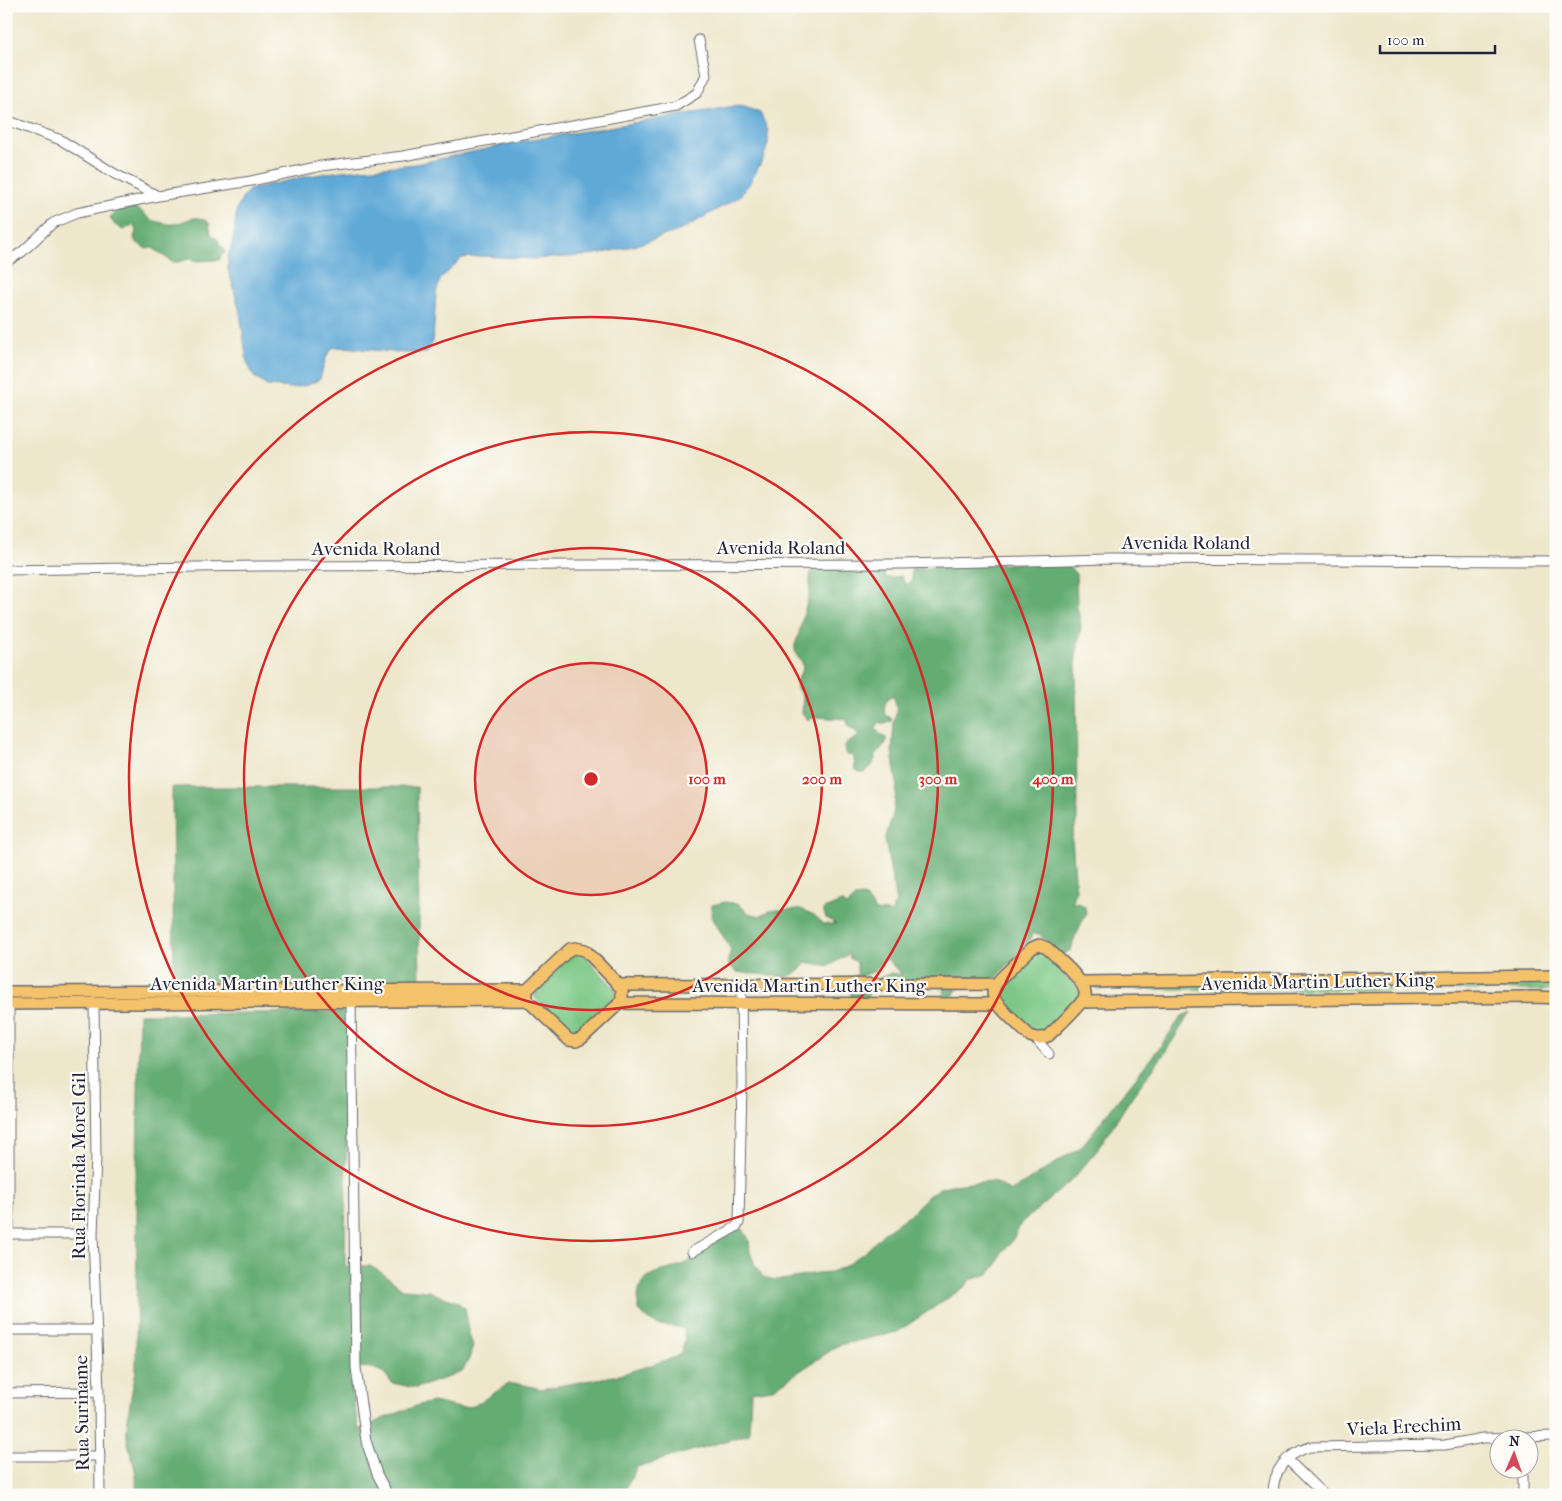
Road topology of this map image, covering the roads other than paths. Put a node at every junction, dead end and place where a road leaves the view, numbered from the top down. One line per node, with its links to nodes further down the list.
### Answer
1 (699, 40): 3 (street)
2 (6, 120): 3 (street)
3 (158, 196): 4 (street)
4 (6, 262)
5 (1556, 561): 6 (street, Avenida Roland)
6 (6, 570)
7 (1556, 976): 8 (main road, Avenida Martin Luther King)
8 (1081, 982): 11 (main road); 18 (main road)
9 (741, 984): 10 (main road, Avenida Martin Luther King); 12 (main road, Avenida Martin Luther King); 21 (street)
10 (871, 984): 11 (main road, Avenida Martin Luther King); 19 (main road)
11 (996, 984): 22 (main road)
12 (618, 985): 13 (main road); 20 (main road)
13 (527, 995): 15 (main road, Avenida Martin Luther King); 16 (main road, Avenida Martin Luther King); 20 (main road)
14 (1556, 998): 18 (main road, Avenida Martin Luther King)
15 (7, 1000): 17 (main road, Avenida Martin Luther King); 25 (street)
16 (351, 1001): 17 (main road, Avenida Martin Luther King); 41 (street)
17 (94, 1002): 27 (street, Rua Florinda Morel Gil)
18 (1081, 1002): 23 (main road)
19 (871, 1003): 21 (main road, Avenida Martin Luther King); 22 (main road, Avenida Martin Luther King)
20 (619, 1004): 21 (main road, Avenida Martin Luther King)
21 (741, 1004): 28 (street)
22 (999, 1004): 23 (main road)
23 (1036, 1039): 24 (street)
24 (1049, 1054)
25 (8, 1143): 26 (street)
26 (8, 1234): 27 (street)
27 (93, 1234): 30 (street, Rua Florinda Morel Gil)
28 (692, 1252)
29 (6, 1330): 30 (street)
30 (97, 1330): 31 (street, Rua Suriname)
31 (99, 1392): 32 (street); 37 (street, Rua Suriname)
32 (6, 1393)
33 (1556, 1436): 34 (street, Viela Erechim)
34 (1540, 1437)
35 (1490, 1438): 38 (street, Viela Erechim)
36 (6, 1456): 37 (street)
37 (100, 1456): 40 (street, Rua Suriname)
38 (1287, 1459): 42 (street); 43 (street)
39 (1523, 1478): 44 (street)
40 (100, 1495)
41 (388, 1495)
42 (1273, 1495)
43 (1324, 1495)
44 (1523, 1495)

